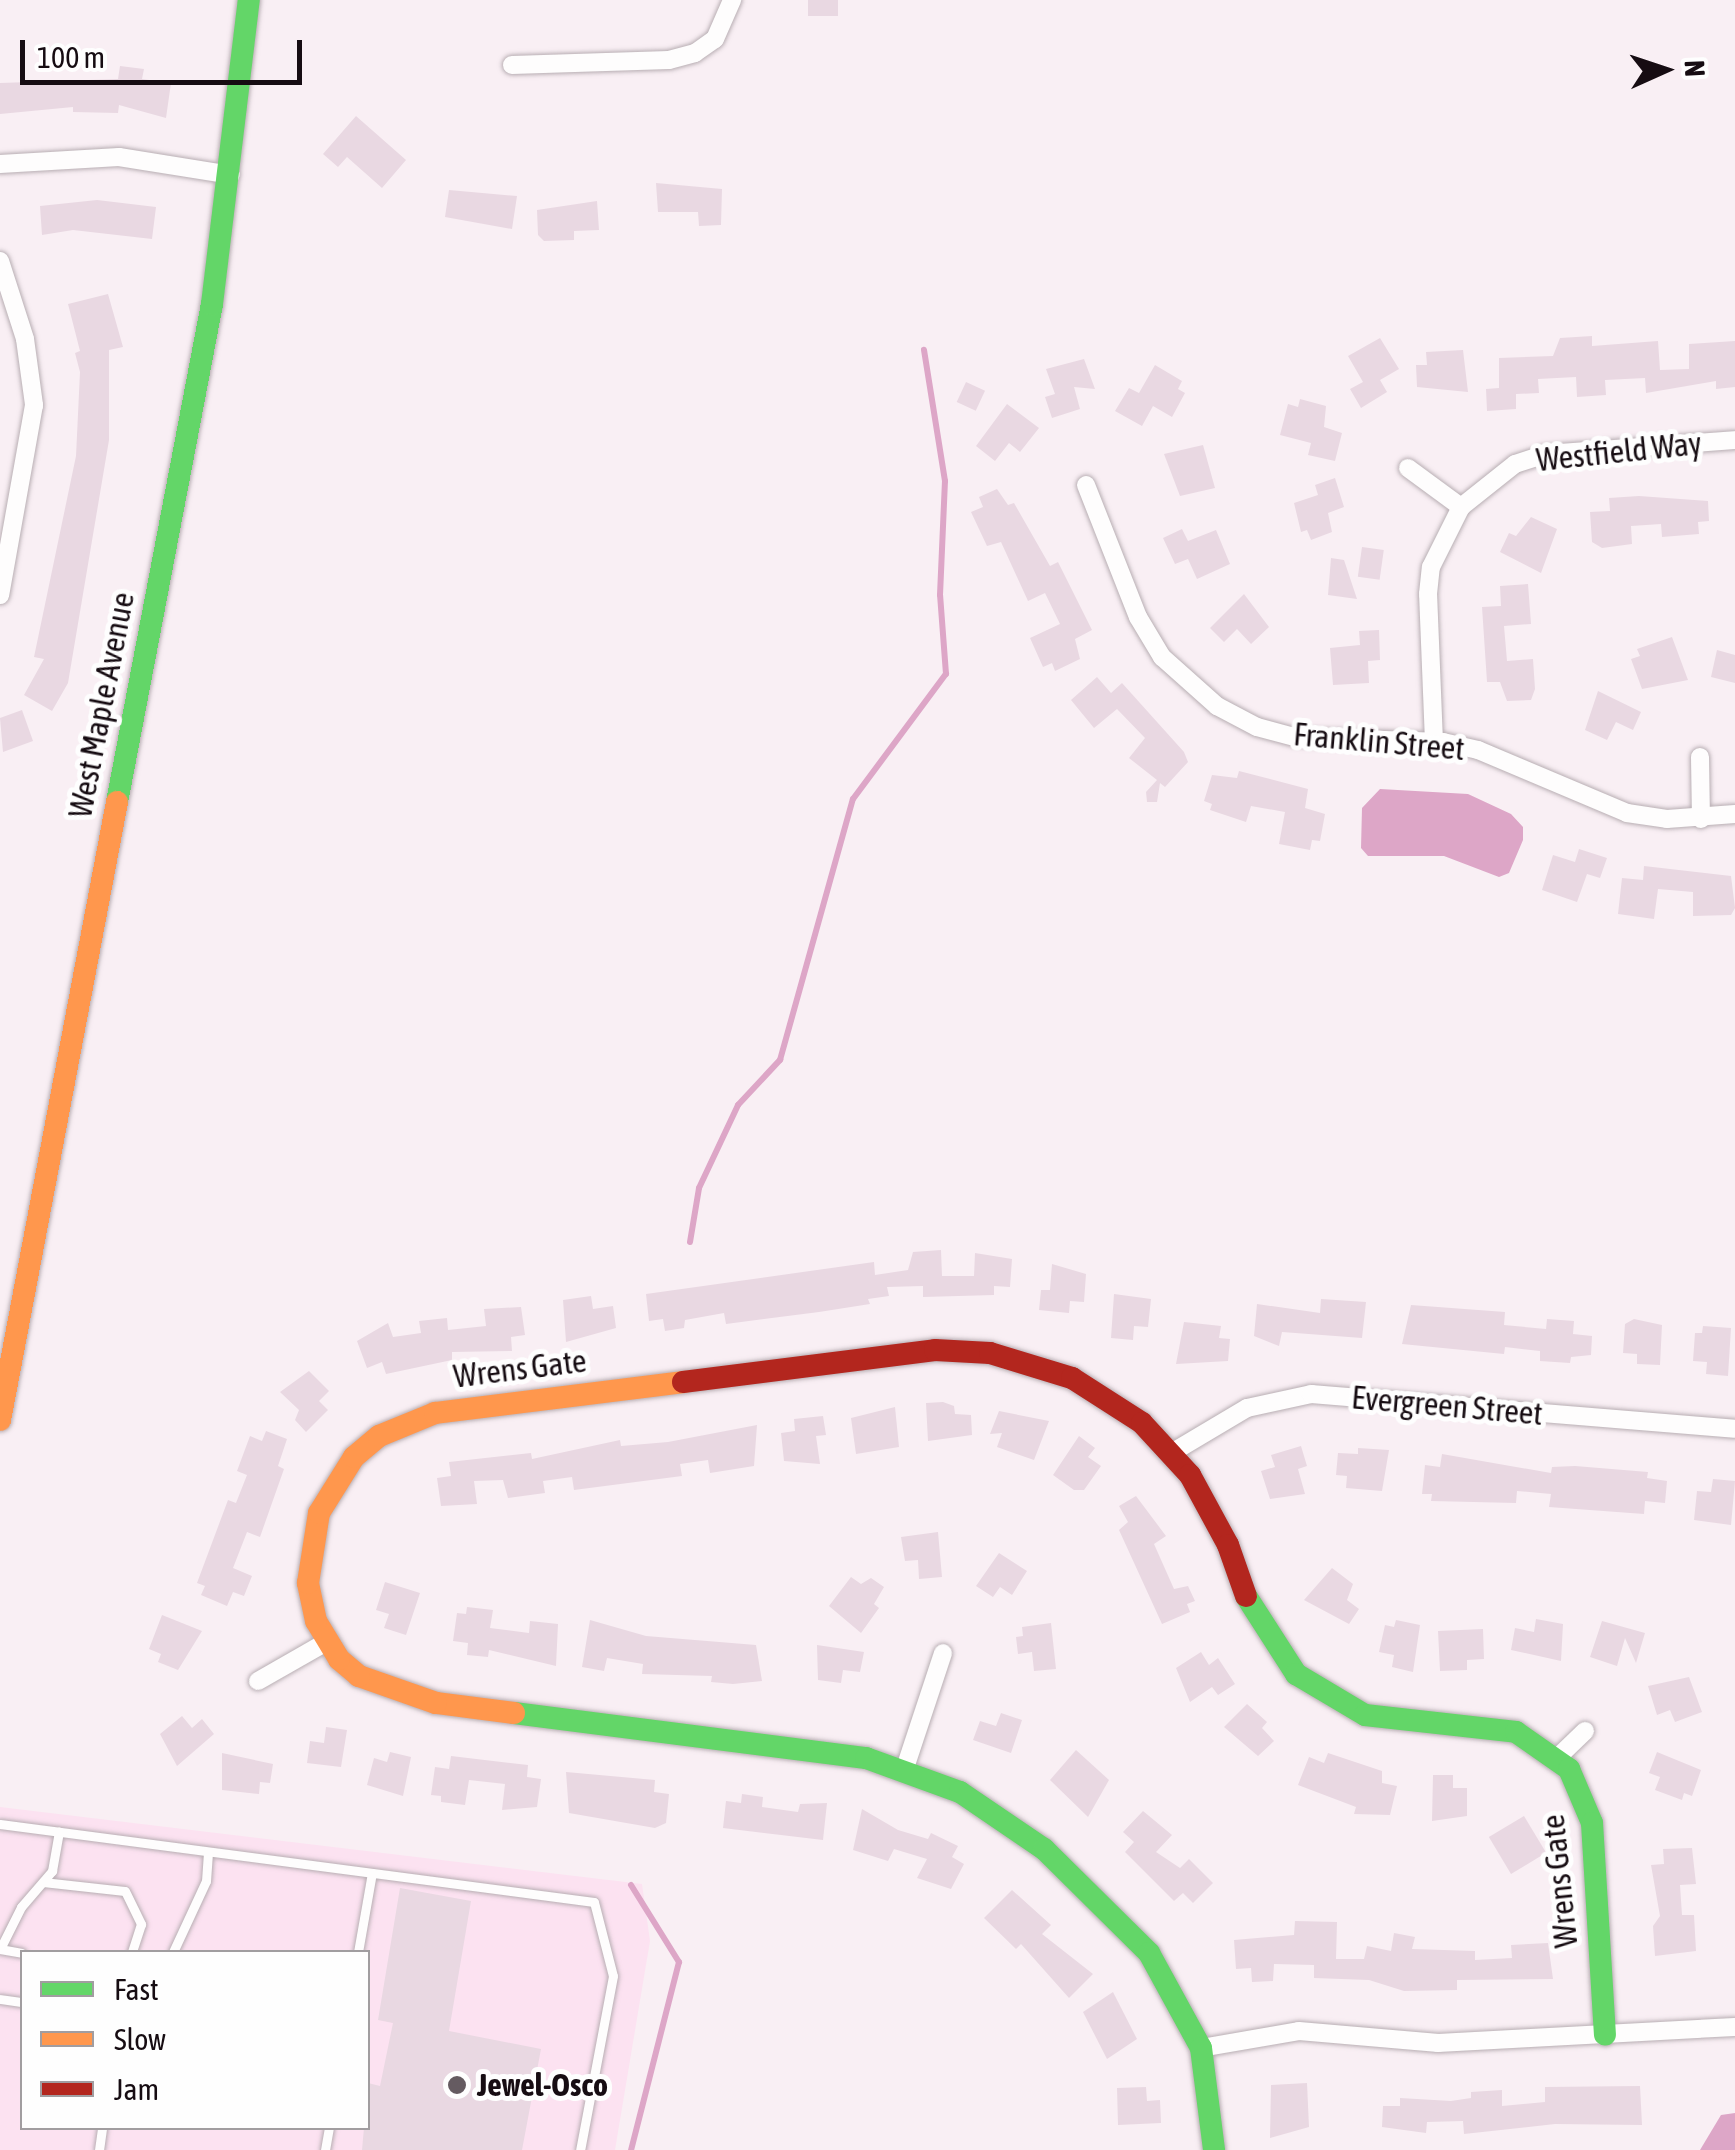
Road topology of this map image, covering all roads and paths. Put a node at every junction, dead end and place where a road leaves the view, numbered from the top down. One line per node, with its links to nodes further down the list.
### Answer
1 (250, 0): 5 (street, West Maple Avenue)
2 (732, 0): 3 (street)
3 (512, 65)
4 (0, 164): 5 (street)
5 (231, 175): 16 (street, West Maple Avenue)
6 (0, 262): 11 (street)
7 (1735, 440): 10 (street, Westfield Way)
8 (1408, 468): 10 (street)
9 (1086, 485): 12 (street, Franklin Street)
10 (1461, 507): 12 (street, Westfield Way)
11 (0, 595)
12 (1434, 742): 15 (street, Franklin Street)
13 (1700, 757): 15 (street)
14 (1735, 814): 15 (street, Franklin Street)
15 (1701, 819)
16 (0, 1420)
17 (1735, 1430): 18 (street, Evergreen Street)
18 (1174, 1452): 19 (street, Wrens Gate); 23 (street, Wrens Gate)
19 (328, 1640): 21 (street); 24 (street, Wrens Gate)
20 (943, 1653): 24 (street)
21 (258, 1680)
22 (1585, 1731): 23 (street)
23 (1557, 1758): 35 (street, Wrens Gate)
24 (905, 1768): 36 (street, Wrens Gate)
25 (0, 1824): 26 (lane)
26 (59, 1832): 27 (lane); 29 (lane)
27 (208, 1852): 28 (lane); 32 (lane)
28 (372, 1873): 33 (lane); 37 (lane)
29 (43, 1882): 30 (lane); 31 (lane)
30 (0, 1949)
31 (133, 1950)
32 (174, 1950)
33 (358, 1950)
34 (1735, 2027): 35 (street)
35 (1605, 2034): 36 (street)
36 (1201, 2048): 38 (street, Wrens Gate)
37 (580, 2150)
38 (1214, 2150)

